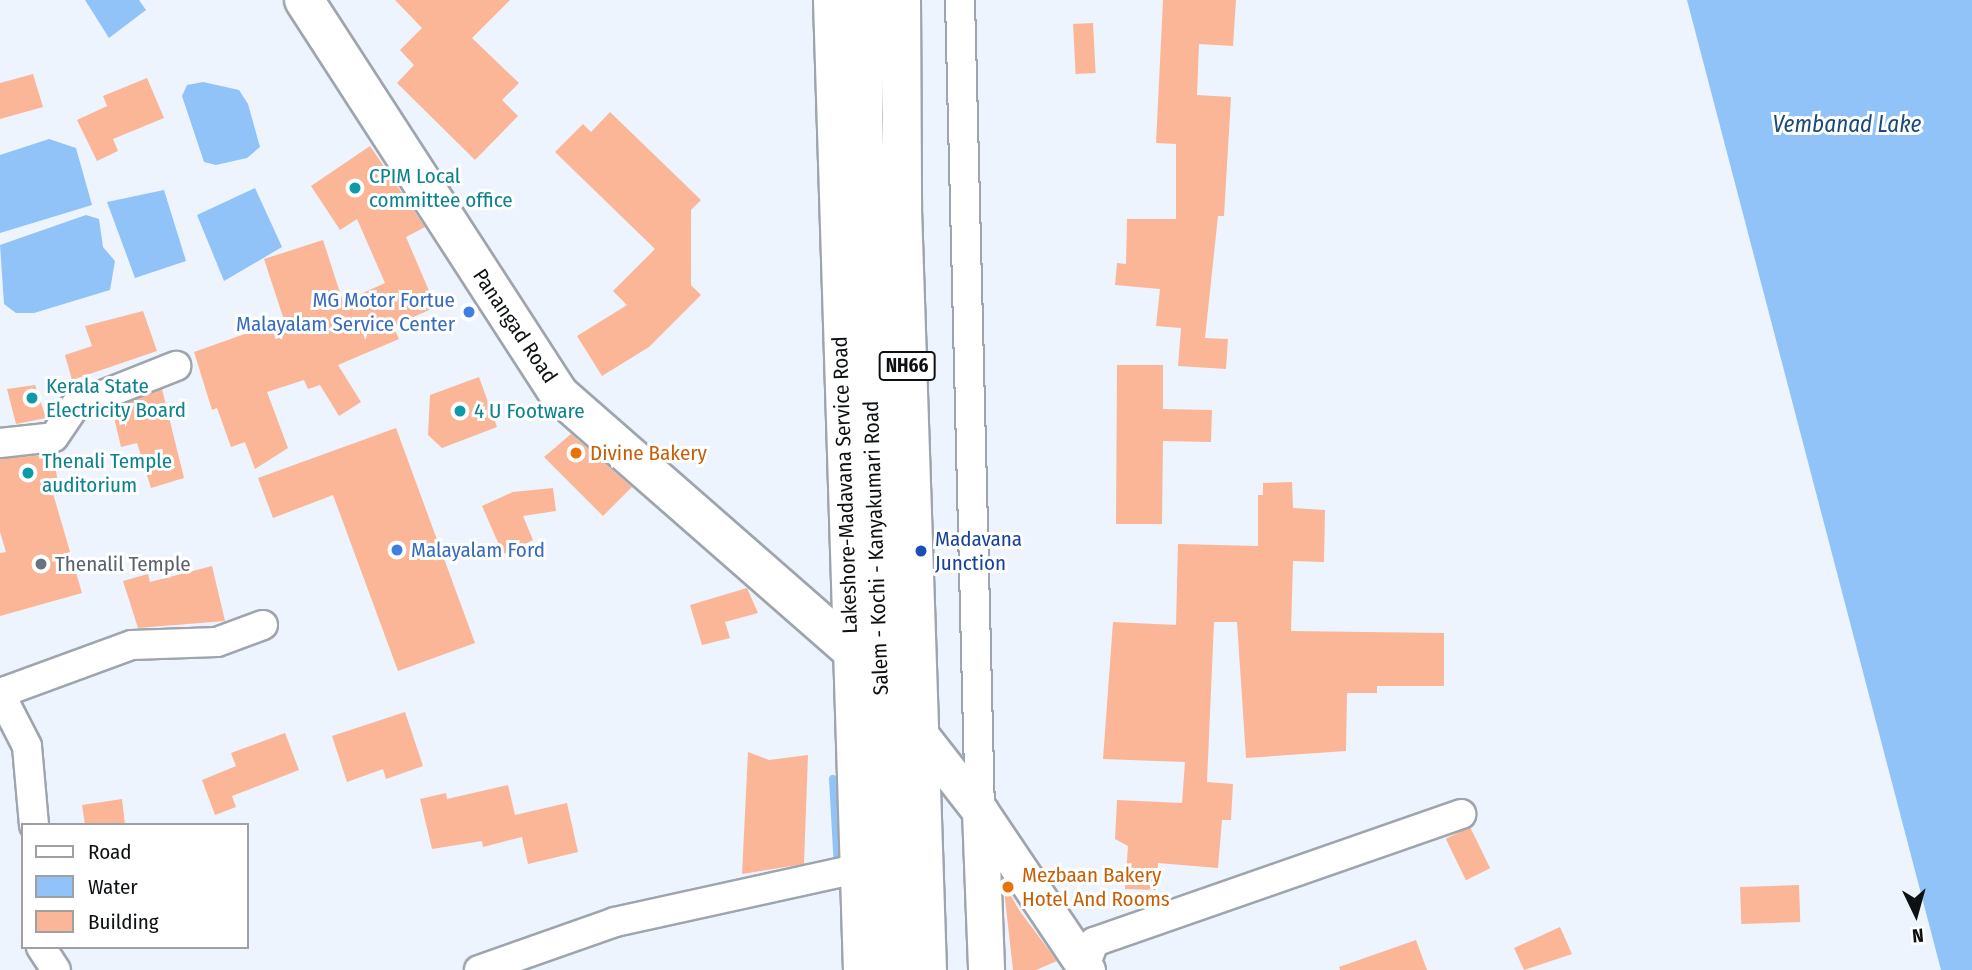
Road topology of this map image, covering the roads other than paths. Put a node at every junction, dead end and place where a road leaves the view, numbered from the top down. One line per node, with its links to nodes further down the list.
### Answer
1 (304, 0): 9 (main road, Panangad Road)
2 (831, 0): 9 (street, Lakeshore-Madavana Service Road)
3 (866, 0): 10 (main road, Salem - Kochi - Kanyakumari Road / NH66)
4 (901, 0): 11 (main road, Salem - Kochi - Kanyakumari Road / NH66)
5 (961, 0): 12 (street)
6 (176, 366): 7 (street)
7 (0, 443)
8 (263, 625): 14 (street)
9 (850, 649): 10 (main road, Panangad Road); 15 (street, Lakeshore-Madavana Service Road)
10 (881, 684): 11 (main road, Panangad Road); 21 (main road, Salem - Kochi - Kanyakumari Road / NH66)
11 (919, 733): 12 (street); 22 (main road, Salem - Kochi - Kanyakumari Road / NH66)
12 (980, 811): 17 (street); 23 (street)
13 (1461, 814): 17 (street)
14 (34, 823)
15 (857, 869): 19 (street); 20 (street, Lakeshore-Madavana Service Road)
16 (42, 949): 18 (street)
17 (1086, 968)
18 (56, 970)
19 (479, 970)
20 (861, 970)
21 (891, 970)
22 (927, 970)
23 (986, 970)

